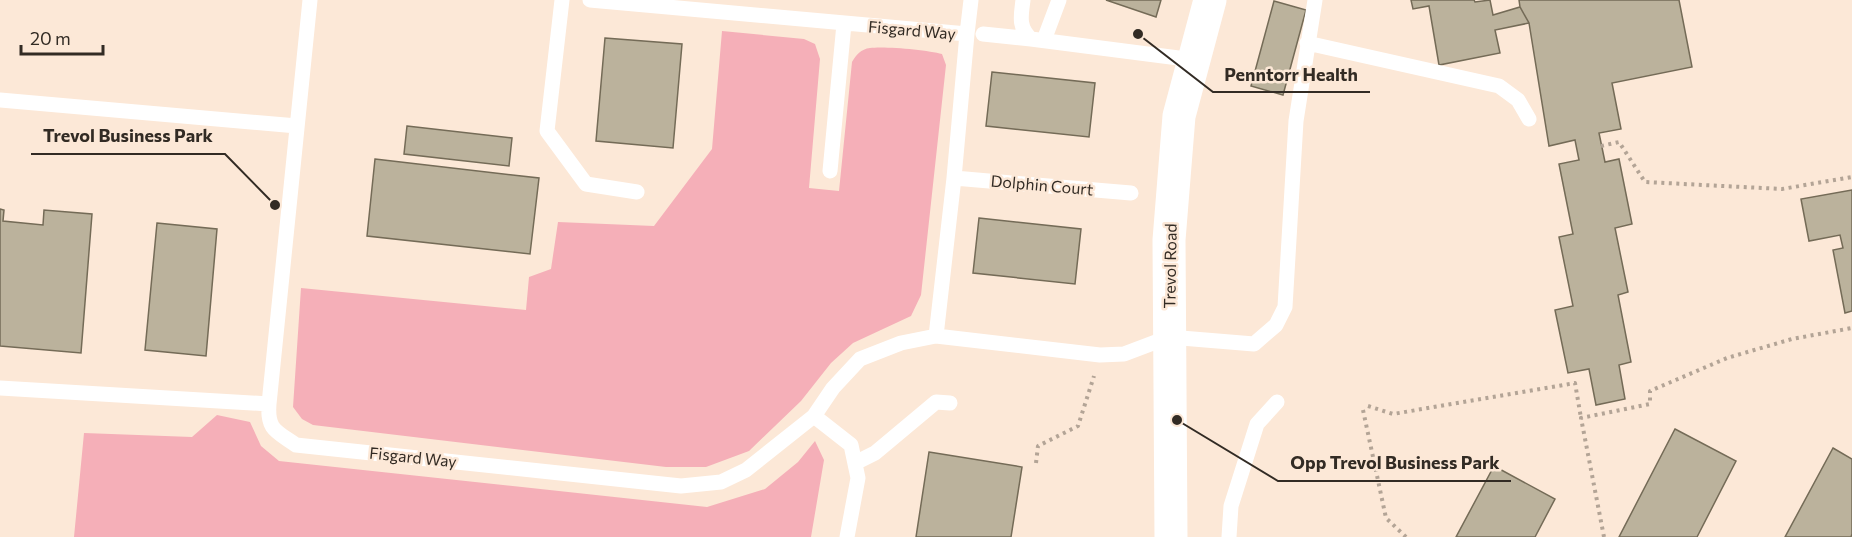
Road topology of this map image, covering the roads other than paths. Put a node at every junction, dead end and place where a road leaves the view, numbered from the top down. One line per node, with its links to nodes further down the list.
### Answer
1 (310, 0): 16 (lane, Fisgard Way)
2 (562, 0): 19 (lane)
3 (590, 0): 9 (lane, Fisgard Way)
4 (970, 0): 10 (lane)
5 (1023, 0): 11 (lane)
6 (1059, 0): 11 (lane)
7 (1210, 0): 13 (street, Trevol Road)
8 (1315, 0): 12 (lane)
9 (844, 24): 10 (lane, Fisgard Way); 17 (lane)
10 (975, 34): 11 (lane); 18 (lane, Fisgard Way)
11 (1037, 40): 13 (lane)
12 (1307, 43): 15 (lane); 22 (lane)
13 (1194, 60): 22 (street, Trevol Road)
14 (0, 100): 16 (lane)
15 (1529, 119)
16 (297, 126): 26 (lane, Fisgard Way)
17 (830, 171)
18 (954, 178): 20 (lane, Dolphin Court); 21 (lane, Fisgard Way)
19 (637, 192)
20 (1131, 193)
21 (936, 336): 22 (lane, Fisgard Way); 27 (lane, Fisgard Way)
22 (1169, 337): 30 (street, Trevol Road)
23 (0, 388): 26 (lane)
24 (1277, 402): 31 (lane)
25 (950, 403): 28 (lane)
26 (269, 404): 27 (lane, Fisgard Way)
27 (814, 416): 28 (lane)
28 (855, 463): 29 (lane)
29 (847, 537)
30 (1171, 537)
31 (1229, 537)

